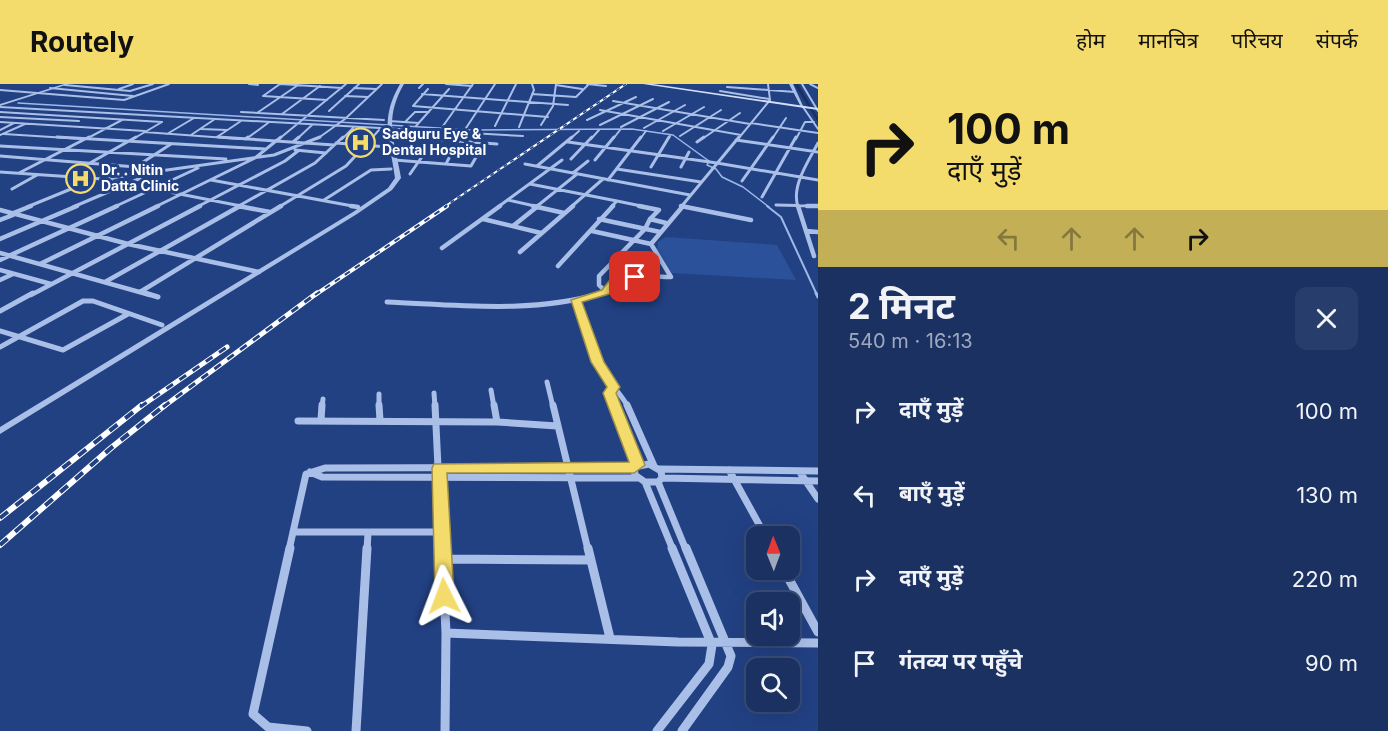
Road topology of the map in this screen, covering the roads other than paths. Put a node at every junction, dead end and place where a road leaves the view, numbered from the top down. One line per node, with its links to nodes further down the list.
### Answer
1 (65, 84): 32 (street); 36 (street)
2 (88, 84): 32 (street)
3 (112, 84): 37 (street)
4 (133, 84): 44 (street)
5 (153, 84): 44 (street)
6 (169, 84): 60 (street)
7 (249, 84): 26 (street)
8 (280, 84): 27 (street); 63 (street)
9 (346, 84): 34 (street)
10 (359, 84): 39 (street)
11 (382, 84): 46 (street)
12 (401, 84): 141 (street)
13 (423, 84): 40 (street)
14 (447, 84): 29 (street); 62 (street)
15 (495, 84): 70 (street)
16 (516, 84): 73 (street)
17 (532, 84): 56 (street)
18 (584, 84): 31 (street)
19 (645, 84): 50 (main road)
20 (655, 84): 50 (main road)
21 (744, 84): 42 (street)
22 (768, 84): 49 (street)
23 (791, 84): 53 (street)
24 (802, 84): 67 (street)
25 (810, 84): 43 (street)
26 (258, 85)
27 (298, 85): 28 (street); 38 (street)
28 (321, 85): 34 (street); 45 (street)
29 (473, 85): 65 (street)
30 (556, 85): 47 (street); 58 (street)
31 (588, 85): 33 (street); 47 (street)
32 (81, 86): 37 (street)
33 (606, 86)
34 (342, 87): 39 (street); 57 (street)
35 (727, 87): 42 (street)
36 (52, 88): 52 (street); 60 (street)
37 (100, 88): 44 (street)
38 (294, 88): 45 (street); 63 (street)
39 (355, 88): 46 (street); 61 (street)
40 (418, 88)
41 (428, 88): 55 (street)
42 (745, 88): 49 (street); 59 (street)
43 (818, 88)
44 (117, 89)
45 (315, 89): 69 (street)
46 (376, 89): 64 (street)
47 (582, 89): 58 (street)
48 (17, 90): 52 (street); 54 (street); 54 (street)
49 (768, 90): 53 (street); 74 (street)
50 (706, 91): 74 (main road)
51 (720, 91): 59 (street)
52 (39, 92): 60 (street); 80 (street)
53 (795, 92): 84 (street)
54 (0, 93)
55 (422, 94): 62 (street); 85 (street)
56 (532, 94): 58 (street); 76 (street)
57 (333, 95): 61 (street); 72 (street)
58 (556, 95): 79 (street)
59 (746, 95): 74 (street)
60 (136, 96)
61 (345, 96): 64 (street); 93 (street)
62 (443, 96): 65 (street); 85 (street)
63 (280, 97): 69 (street); 101 (street)
64 (368, 97): 114 (street)
65 (464, 97): 70 (street); 89 (street)
66 (636, 97): 78 (street)
67 (810, 97): 68 (street); 88 (street)
68 (818, 98)
69 (303, 99): 72 (street); 104 (street)
70 (486, 99): 73 (street); 94 (street)
71 (653, 99): 82 (street)
72 (327, 100): 109 (street)
73 (508, 100): 76 (street); 100 (street)
74 (769, 100): 84 (main road); 131 (street)
75 (613, 101): 78 (street)
76 (529, 102): 79 (street); 105 (street)
77 (669, 102): 87 (street)
78 (623, 103): 82 (street); 95 (street)
79 (552, 104): 81 (street); 110 (street)
80 (0, 105): 103 (street)
81 (568, 105)
82 (640, 105): 87 (street); 106 (street)
83 (684, 105): 96 (street)
84 (804, 106): 88 (main road); 128 (street)
85 (433, 107): 89 (street); 99 (street)
86 (704, 107): 107 (street)
87 (657, 108): 96 (street); 111 (street)
88 (817, 108)
89 (455, 109): 94 (street); 137 (street)
90 (600, 110): 95 (street)
91 (721, 110): 112 (street)
92 (180, 111): 108 (street)
93 (329, 111)
94 (478, 111): 100 (street); 145 (street)
95 (606, 111): 106 (street); 118 (street)
96 (674, 111): 107 (street); 119 (street)
97 (0, 112): 116 (street)
98 (241, 112): 101 (street)
99 (429, 112): 127 (street); 127 (street)
100 (501, 112): 105 (street); 138 (street)
101 (256, 113): 104 (street)
102 (740, 113): 120 (street)
103 (134, 114): 108 (street); 116 (street)
104 (281, 114): 109 (street)
105 (525, 114): 110 (street); 142 (street)
106 (623, 114): 111 (street); 135 (street)
107 (692, 114): 112 (street); 130 (street)
108 (173, 115): 113 (street); 124 (street)
109 (307, 116): 114 (street); 126 (street)
110 (548, 117): 133 (street)
111 (640, 117): 119 (street); 194 (street)
112 (710, 117): 120 (street); 139 (street)
113 (195, 118): 117 (street); 159 (street)
114 (349, 118): 140 (street); 141 (street)
115 (786, 118): 143 (street)
116 (123, 119): 124 (street); 146 (street)
117 (215, 119): 123 (street); 147 (street)
118 (587, 120)
119 (658, 120): 130 (street); 199 (street)
120 (729, 120): 131 (street); 151 (street)
121 (0, 121): 122 (street); 129 (street)
122 (79, 121)
123 (242, 121): 125 (street); 149 (street)
124 (162, 122): 157 (street)
125 (268, 122): 126 (street); 171 (street)
126 (299, 122): 134 (street); 175 (street)
127 (405, 122): 141 (street)
128 (814, 122): 152 (street); 156 (street)
129 (15, 123): 132 (street); 148 (street)
130 (677, 123): 139 (street); 155 (street)
131 (750, 123): 143 (street); 164 (street)
132 (25, 124): 136 (street); 153 (street)
133 (541, 124)
134 (312, 125): 140 (street); 177 (street)
135 (600, 125)
136 (58, 126): 146 (street); 162 (street)
137 (444, 126)
138 (495, 126)
139 (695, 126): 151 (street); 167 (street)
140 (338, 127): 144 (street); 183 (street)
141 (387, 127): 144 (street); 158 (street); 170 (street); 187 (street); 192 (street); 214 (street)
142 (519, 127)
143 (780, 127): 152 (street); 189 (street)
144 (353, 128): 184 (street)
145 (466, 128)
146 (105, 129): 157 (street); 169 (street)
147 (200, 129): 149 (street); 163 (street)
148 (0, 130): 153 (street)
149 (227, 130): 168 (street)
150 (599, 130): 188 (street)
151 (714, 130): 164 (street); 179 (street)
152 (801, 130): 156 (street); 195 (street)
153 (10, 131): 161 (street)
154 (579, 131): 178 (street)
155 (663, 131)
156 (818, 131)
157 (145, 132): 159 (street); 174 (street)
158 (440, 132): 160 (street); 172 (street)
159 (167, 134): 163 (street)
160 (461, 134): 165 (street); 176 (street)
161 (2, 135): 162 (street)
162 (39, 135): 169 (street)
163 (187, 135): 168 (street); 182 (street)
164 (741, 135): 173 (street)
165 (523, 136)
166 (670, 136): 204 (street)
167 (680, 136)
168 (217, 137): 171 (street)
169 (86, 138): 174 (street); 193 (street)
170 (409, 138): 172 (street); 185 (street)
171 (245, 139): 175 (street)
172 (434, 140): 176 (street); 218 (street)
173 (736, 140): 189 (street); 223 (street)
174 (129, 141): 182 (street); 197 (street)
175 (275, 141): 177 (street); 196 (street)
176 (458, 141): 180 (street); 220 (street)
177 (293, 142): 183 (street)
178 (568, 142): 188 (street); 224 (street)
179 (697, 142)
180 (484, 143): 186 (street); 220 (street)
181 (818, 143): 201 (street)
182 (172, 144): 191 (street); 203 (street)
183 (311, 144): 184 (street); 198 (street)
184 (335, 144): 187 (street); 202 (street)
185 (404, 144)
186 (497, 144)
187 (365, 145): 192 (street); 262 (street)
188 (586, 145): 194 (street); 209 (street)
189 (768, 145): 195 (street); 232 (street)
190 (0, 146): 193 (street)
191 (216, 146): 196 (street); 206 (street)
192 (388, 147): 229 (street)
193 (68, 148): 197 (street); 212 (street)
194 (606, 148): 199 (street); 216 (street)
195 (790, 148): 201 (street); 236 (street)
196 (265, 149): 207 (street)
197 (112, 151): 203 (street); 219 (street)
198 (296, 151): 202 (street); 207 (street); 253 (street)
199 (631, 151): 204 (street); 231 (street)
200 (689, 152): 210 (street)
201 (815, 152): 208 (street)
202 (326, 153): 258 (street)
203 (155, 155): 206 (street); 226 (street)
204 (658, 155): 210 (street); 225 (street)
205 (0, 156): 212 (street)
206 (200, 158): 213 (street); 228 (street)
207 (255, 158): 213 (street); 247 (street)
208 (810, 158): 211 (street); 243 (street)
209 (571, 159)
210 (685, 159): 223 (street); 227 (street)
211 (818, 159)
212 (46, 160): 219 (street); 237 (street)
213 (238, 160): 222 (street)
214 (394, 160): 218 (street); 312 (street)
215 (562, 160): 230 (street)
216 (595, 160)
217 (588, 161): 235 (street)
218 (421, 162): 220 (street); 238 (street)
219 (89, 164): 226 (street); 241 (street)
220 (446, 164)
221 (525, 164): 224 (street)
222 (205, 165): 228 (street); 256 (street)
223 (714, 165): 232 (street); 250 (street)
224 (537, 166): 230 (street)
225 (651, 166)
226 (136, 167): 242 (street)
227 (681, 167)
228 (187, 168): 233 (street)
229 (391, 169): 266 (street); 273 (street)
230 (550, 169): 235 (street); 252 (street)
231 (616, 169): 240 (street); 246 (street)
232 (752, 169): 236 (street); 249 (street)
233 (156, 172): 242 (street); 251 (street)
234 (2, 173): 237 (street)
235 (575, 173): 246 (street); 257 (street)
236 (776, 173): 243 (street); 263 (street)
237 (19, 174): 239 (street)
238 (410, 174)
239 (37, 175): 241 (street); 255 (street)
240 (657, 175): 250 (street); 254 (street)
241 (66, 177): 244 (street)
242 (121, 177): 245 (street)
243 (801, 177): 248 (street); 269 (street)
244 (96, 179): 245 (street); 280 (street)
245 (102, 179): 251 (street)
246 (606, 179): 254 (street); 260 (street)
247 (211, 180): 253 (street); 259 (street)
248 (818, 180)
249 (742, 181)
250 (701, 182): 261 (street)
251 (127, 184): 256 (street); 286 (street)
252 (530, 184): 257 (street); 264 (street)
253 (240, 185): 258 (street); 265 (street)
254 (647, 187): 261 (street)
255 (12, 189)
256 (153, 189): 259 (street); 289 (street)
257 (557, 189): 260 (street); 274 (street)
258 (267, 190): 262 (street); 270 (street)
259 (181, 195): 265 (street); 296 (street)
260 (585, 195): 267 (street); 278 (street)
261 (690, 195): 271 (street)
262 (297, 196): 266 (street); 277 (street)
263 (762, 197)
264 (508, 200): 274 (street); 281 (street)
265 (210, 201): 270 (street); 299 (street)
266 (324, 201): 273 (street)
267 (617, 201): 276 (street); 282 (street)
268 (776, 205): 269 (street)
269 (796, 205): 272 (street); 292 (street)
270 (240, 206): 277 (street); 302 (street)
271 (681, 206): 279 (street); 285 (street)
272 (818, 206)
273 (358, 207): 312 (street)
274 (536, 207): 278 (street); 288 (street)
275 (0, 210): 280 (street)
276 (659, 210): 279 (street); 283 (street)
277 (270, 212): 307 (street)
278 (564, 213): 295 (street)
279 (675, 213): 287 (street)
280 (12, 214): 284 (street); 286 (street)
281 (483, 219): 288 (street); 301 (street)
282 (599, 219): 290 (street); 291 (street)
283 (650, 219): 287 (street); 290 (street)
284 (0, 220)
285 (751, 220)
286 (39, 222): 289 (street); 297 (street)
287 (666, 223): 293 (street)
288 (513, 226): 295 (street)
289 (67, 229): 296 (street); 305 (street)
290 (645, 229): 293 (street); 298 (street)
291 (592, 231): 298 (street); 310 (street)
292 (806, 231): 294 (street); 306 (street)
293 (660, 232): 300 (street)
294 (818, 232)
295 (542, 233): 303 (street)
296 (97, 236): 299 (street); 309 (street)
297 (0, 239)
298 (634, 242): 300 (street); 319 (street)
299 (129, 244): 302 (street); 313 (street)
300 (651, 244): 319 (street)
301 (442, 248)
302 (164, 250): 307 (street); 316 (street)
303 (520, 252)
304 (0, 253): 305 (street)
305 (9, 256): 308 (street); 309 (street)
306 (814, 256)
307 (196, 258): 312 (street); 318 (street)
308 (0, 260)
309 (40, 264): 313 (street)
310 (558, 266)
311 (0, 270): 314 (street)
312 (256, 271): 325 (street); 342 (street)
313 (73, 273): 316 (street); 317 (street)
314 (13, 274): 315 (street); 317 (street)
315 (0, 280)
316 (105, 282): 318 (street)
317 (51, 284): 323 (street)
318 (140, 292): 320 (street)
319 (606, 292): 321 (street)
320 (158, 297)
321 (576, 300): 322 (street); 330 (street)
322 (387, 302)
323 (0, 311)
324 (128, 314): 325 (street); 327 (street); 327 (street)
325 (162, 326): 340 (street)
326 (0, 331): 327 (street)
327 (18, 336): 328 (street)
328 (0, 347)
329 (547, 382): 341 (street)
330 (613, 387): 343 (street); 346 (street)
331 (491, 390): 339 (street)
332 (434, 393): 338 (street)
333 (379, 394): 337 (street)
334 (323, 399): 336 (street)
335 (298, 420): 336 (street)
336 (321, 420): 337 (street)
337 (380, 420): 338 (street)
338 (438, 422): 339 (street); 345 (street)
339 (497, 422): 341 (street)
340 (0, 424)
341 (557, 426): 344 (street)
342 (0, 431)
343 (636, 466): 344 (street); 346 (street); 353 (street)
344 (568, 467): 345 (street); 352 (street)
345 (440, 468): 350 (street); 351 (street)
346 (657, 468): 347 (street); 354 (street)
347 (729, 470): 348 (street); 355 (street)
348 (799, 471): 349 (street); 356 (street)
349 (818, 471)
350 (310, 472): 351 (street); 360 (street)
351 (440, 478): 352 (street); 361 (street)
352 (570, 478): 353 (street); 364 (street)
353 (642, 480): 354 (street); 370 (street)
354 (660, 480): 355 (street); 371 (street)
355 (734, 480): 356 (street); 359 (street)
356 (805, 481): 357 (street); 358 (street)
357 (818, 481)
358 (818, 499)
359 (760, 526)
360 (294, 532): 362 (street); 372 (street)
361 (440, 532): 362 (street); 363 (street)
362 (368, 533): 373 (street)
363 (443, 559): 364 (street); 367 (street)
364 (591, 560): 368 (street)
365 (789, 580): 366 (street)
366 (818, 632)
367 (446, 633): 368 (street); 374 (street)
368 (610, 638): 370 (street)
369 (818, 643): 371 (street)
370 (712, 645): 371 (street); 375 (street)
371 (728, 645): 376 (street)
372 (307, 731)
373 (356, 731)
374 (445, 731)
375 (657, 731)
376 (682, 731)

